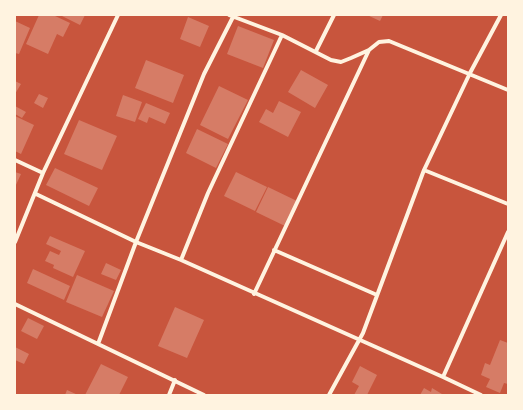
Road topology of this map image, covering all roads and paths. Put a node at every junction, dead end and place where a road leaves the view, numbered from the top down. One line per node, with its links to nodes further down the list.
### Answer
1 (118, 15): 12 (street)
2 (334, 15): 7 (street)
3 (501, 15): 8 (street)
4 (232, 16): 5 (street); 17 (street)
5 (282, 35): 7 (street); 19 (street)
6 (369, 50): 7 (street); 8 (street); 18 (street)
7 (316, 51)
8 (470, 73): 9 (street); 11 (street)
9 (508, 90)
10 (15, 160): 12 (street)
11 (424, 170): 14 (street); 21 (street)
12 (43, 172): 13 (street)
13 (36, 194): 16 (street); 17 (street)
14 (508, 204)
15 (508, 232): 25 (street)
16 (15, 242)
17 (136, 242): 19 (street); 24 (street)
18 (274, 250): 20 (street); 21 (street)
19 (181, 260): 20 (street)
20 (254, 294): 23 (street)
21 (377, 295): 23 (street)
22 (15, 304): 24 (street)
23 (360, 340): 25 (street); 29 (street)
24 (98, 344): 26 (street)
25 (444, 377): 30 (street)
26 (175, 380): 27 (street); 28 (street)
27 (169, 395)
28 (204, 395)
29 (329, 395)
30 (481, 395)

